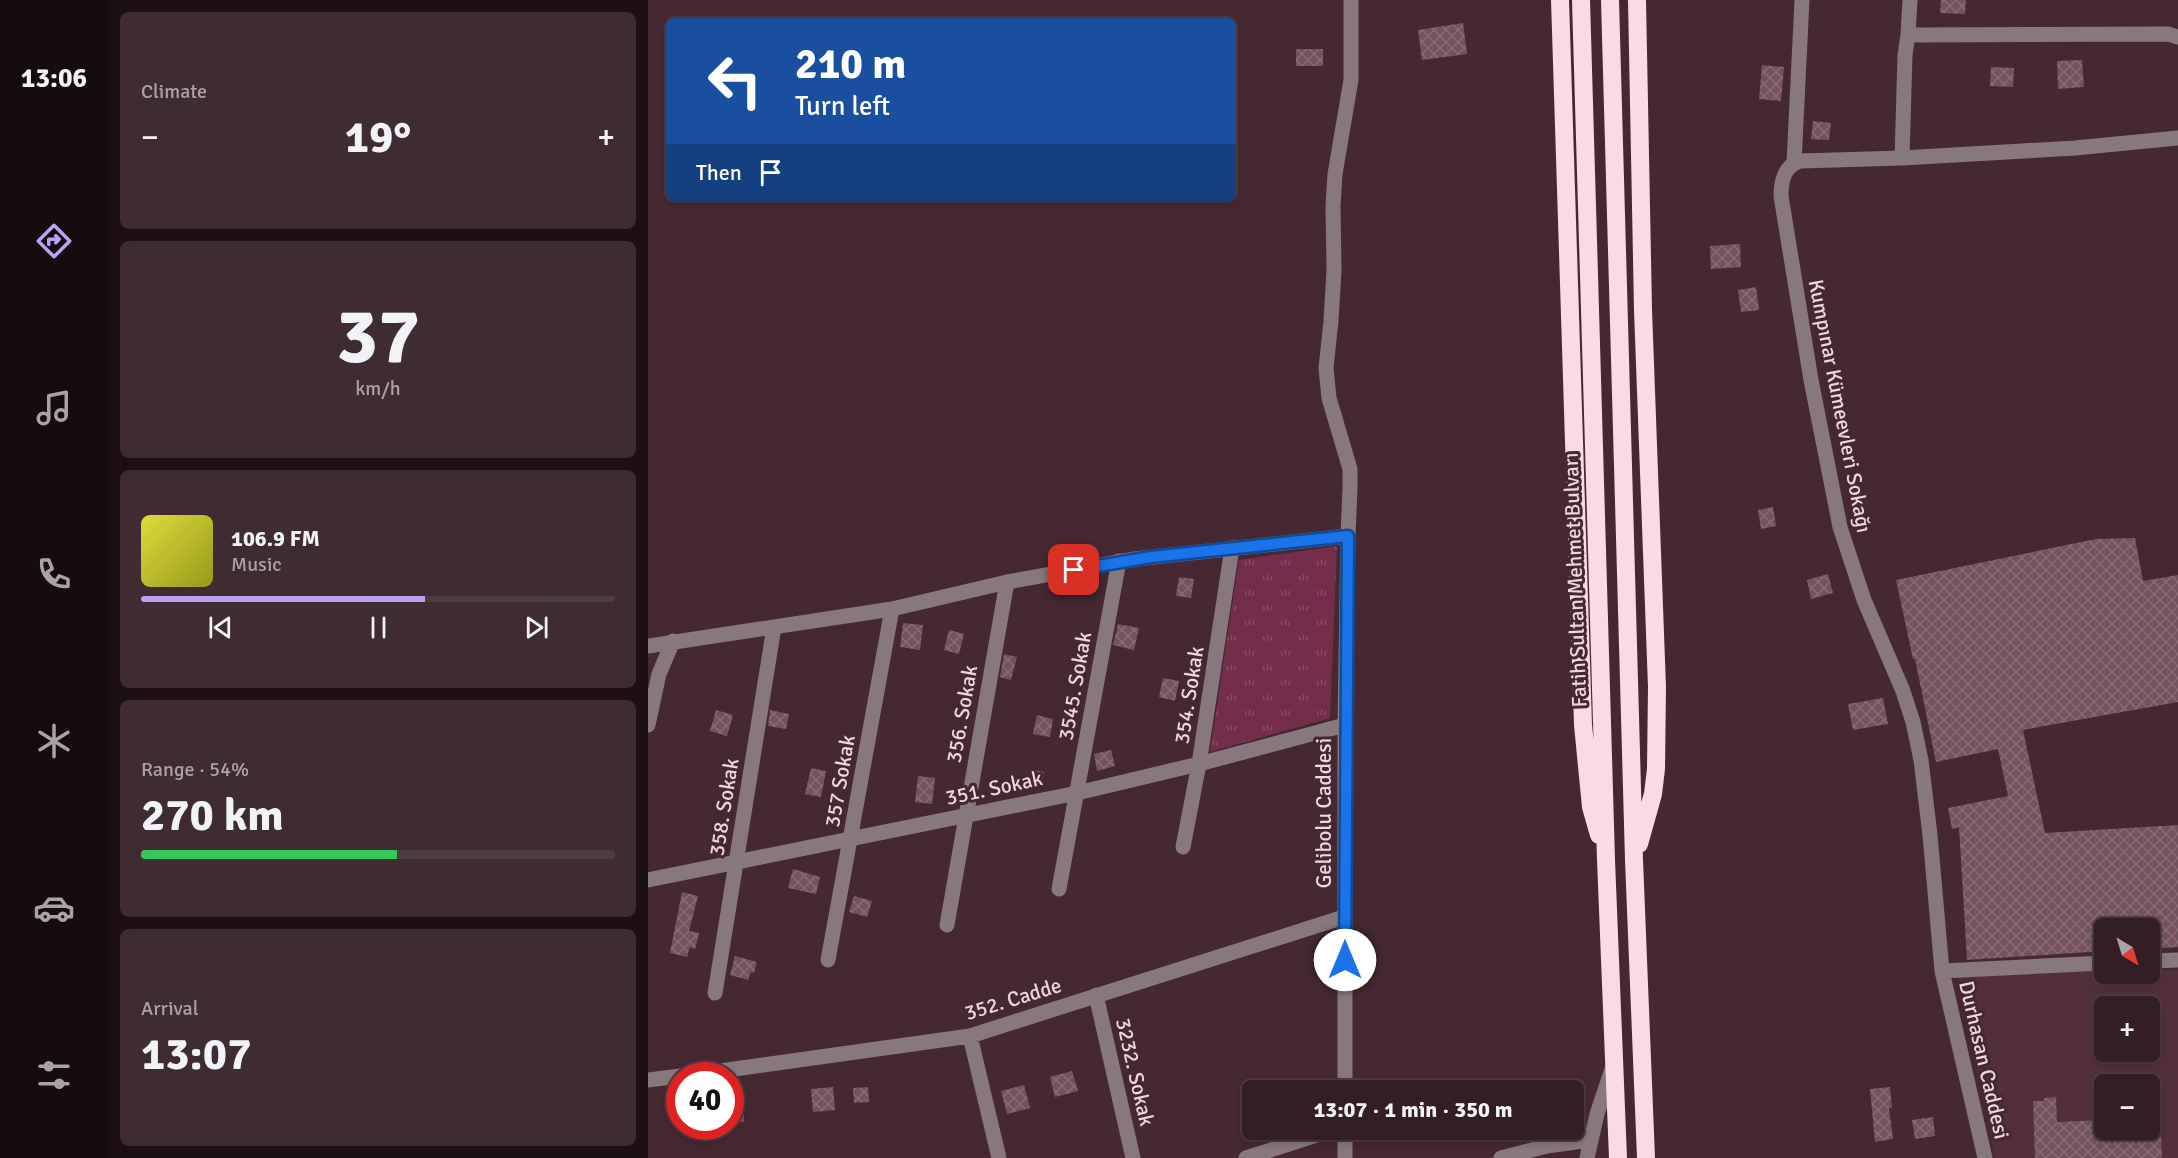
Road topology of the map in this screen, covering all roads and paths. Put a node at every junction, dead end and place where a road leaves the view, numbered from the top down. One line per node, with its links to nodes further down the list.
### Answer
1 (1351, 0): 13 (street)
2 (1560, 0): 28 (highway)
3 (1581, 0): 28 (highway, Fatih Sultan Mehmet Bulvarı)
4 (1610, 0): 29 (highway)
5 (1637, 0): 29 (highway)
6 (1802, 0): 12 (street, Kumpınar Kümeevleri Sokağı)
7 (1910, 0): 8 (street)
8 (1908, 35): 9 (street); 11 (street)
9 (2178, 37)
10 (2178, 138): 11 (street)
11 (1902, 158): 12 (street)
12 (1794, 163): 39 (street, Kumpınar Kümeevleri Sokağı)
13 (1348, 536): 14 (street); 22 (street, Gelibolu Caddesi)
14 (1232, 548): 15 (street); 23 (street, 354. Sokak)
15 (1119, 561): 16 (street); 24 (street, 3545. Sokak)
16 (1007, 582): 17 (street); 25 (street, 356. Sokak)
17 (892, 609): 18 (street); 26 (street, 357 Sokak)
18 (774, 627): 19 (street); 30 (street, 358. Sokak)
19 (673, 641): 20 (street); 21 (street)
20 (648, 646)
21 (648, 725)
22 (1345, 725): 23 (street, 351. Sokak); 33 (street, Gelibolu Caddesi)
23 (1199, 764): 24 (street, 351. Sokak); 27 (street, 354. Sokak)
24 (1077, 792): 25 (street, 351. Sokak); 32 (street, 3545. Sokak)
25 (966, 815): 26 (street, 351. Sokak); 34 (street, 356. Sokak)
26 (851, 839): 30 (street, 351. Sokak); 35 (street, 357 Sokak)
27 (1183, 847)
28 (1606, 860): 43 (highway, Fatih Sultan Mehmet Bulvarı)
29 (1634, 860): 58 (highway)
30 (736, 863): 31 (street, 351. Sokak); 40 (street, 358. Sokak)
31 (648, 880)
32 (1059, 889)
33 (1344, 917): 41 (street, 352. Cadde); 47 (street, Gelibolu Caddesi)
34 (947, 925)
35 (828, 960)
36 (2178, 960): 37 (street)
37 (2160, 961)
38 (2094, 963): 39 (street)
39 (1942, 970): 59 (street, Durhasan Caddesi)
40 (715, 993)
41 (1096, 995): 42 (street, 352. Cadde); 52 (street, 3232. Sokak)
42 (970, 1036): 44 (street, 352. Cadde); 51 (street)
43 (1614, 1064): 50 (street); 57 (highway, Fatih Sultan Mehmet Bulvarı)
44 (744, 1068)
45 (666, 1078): 46 (street)
46 (648, 1080)
47 (1345, 1080)
48 (1301, 1140): 53 (street)
49 (1345, 1140): 54 (street)
50 (1590, 1140): 55 (street); 56 (street)
51 (999, 1158)
52 (1133, 1158)
53 (1246, 1158)
54 (1345, 1158)
55 (1500, 1158)
56 (1587, 1158)
57 (1618, 1158)
58 (1646, 1158)
59 (1985, 1158)

